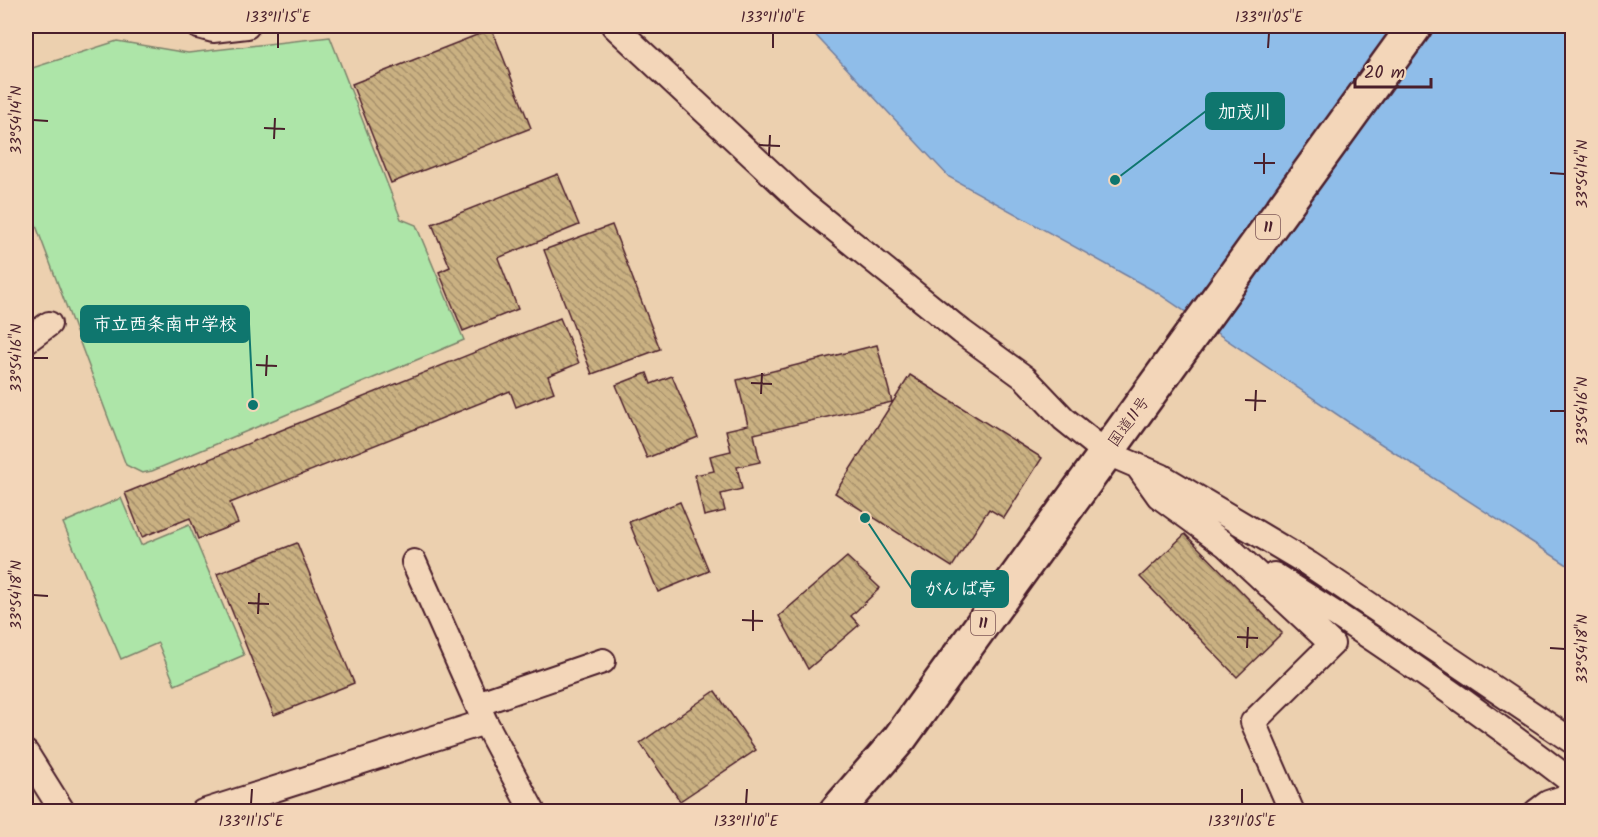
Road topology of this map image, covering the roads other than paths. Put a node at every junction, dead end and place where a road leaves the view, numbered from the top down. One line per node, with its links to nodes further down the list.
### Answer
1 (198, 26): 2 (street)
2 (247, 26)
3 (614, 26): 7 (street)
4 (1414, 26): 7 (highway, 国道11号 / 11)
5 (49, 324): 6 (street)
6 (26, 341)
7 (1114, 440): 8 (street); 20 (highway, 国道11号 / 11)
8 (1137, 465): 9 (street); 13 (street)
9 (1226, 545): 15 (street); 21 (street)
10 (414, 562): 12 (street)
11 (603, 661): 12 (street)
12 (481, 713): 18 (street); 19 (street)
13 (1572, 741)
14 (26, 753): 17 (street)
15 (1572, 782)
16 (1572, 795): 22 (street)
17 (63, 812)
18 (203, 812)
19 (533, 812)
20 (836, 812)
21 (1292, 812)
22 (1536, 812)

